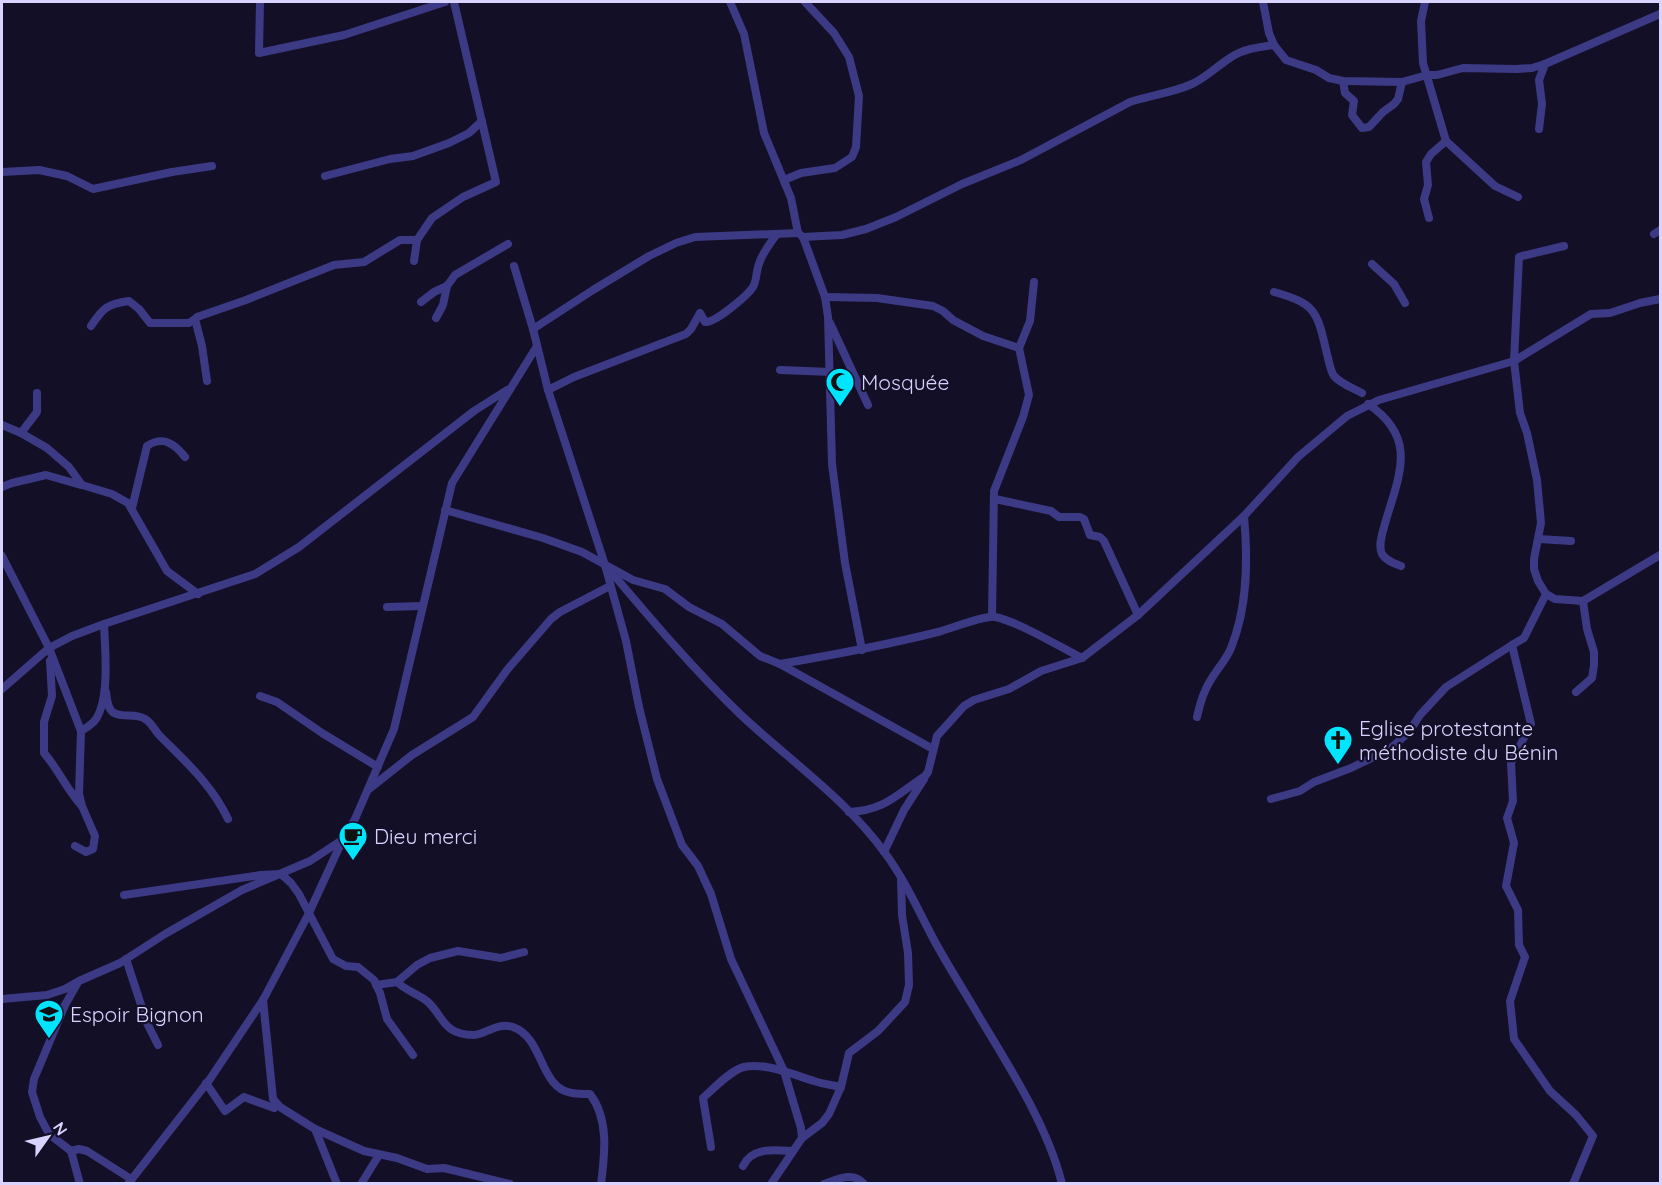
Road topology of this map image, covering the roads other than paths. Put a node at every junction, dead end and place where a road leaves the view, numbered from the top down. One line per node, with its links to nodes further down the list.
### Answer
1 (260, 2): 2 (street)
2 (445, 2)
3 (454, 2): 14 (street)
4 (730, 2): 21 (street)
5 (805, 2): 21 (street)
6 (1263, 2): 9 (street)
7 (1425, 2): 11 (street)
8 (1660, 14): 10 (street)
9 (1274, 45): 12 (street); 24 (street)
10 (1545, 64): 11 (street); 15 (street)
11 (1427, 75): 13 (street); 16 (street)
12 (1343, 81): 13 (street); 13 (street)
13 (1402, 82)
14 (482, 121): 19 (street); 25 (street)
15 (1539, 129)
16 (1446, 141): 20 (street); 22 (street)
17 (212, 166): 18 (street)
18 (2, 172)
19 (325, 176)
20 (1518, 197)
21 (790, 198): 24 (street)
22 (1429, 218)
23 (776, 235): 24 (street); 42 (street); 50 (street)
24 (801, 235): 34 (street)
25 (417, 240): 28 (street); 40 (street)
26 (508, 244): 32 (street)
27 (1564, 246): 45 (street)
28 (414, 261)
29 (1372, 264): 37 (street)
30 (513, 266): 42 (street)
31 (1034, 282): 44 (street)
32 (447, 286): 36 (street); 39 (street)
33 (1274, 292): 52 (street)
34 (825, 297): 38 (street); 44 (street)
35 (1660, 299): 45 (street)
36 (421, 302)
37 (1405, 303)
38 (828, 317): 47 (street); 54 (street)
39 (436, 318)
40 (195, 319): 41 (street); 48 (street)
41 (91, 326)
42 (533, 329): 43 (street)
43 (537, 346): 49 (street); 50 (street)
44 (1019, 348): 60 (street)
45 (1514, 361): 53 (street); 64 (street)
46 (780, 370): 47 (street)
47 (831, 372): 83 (street)
48 (207, 381)
49 (508, 389): 62 (street); 73 (street)
50 (548, 390): 68 (street)
51 (37, 393): 56 (street)
52 (1362, 393)
53 (1368, 404): 63 (street); 69 (street)
54 (868, 405)
55 (2, 425): 56 (street)
56 (21, 433): 58 (street)
57 (185, 458): 61 (street)
58 (82, 485): 59 (street); 61 (street)
59 (2, 487)
60 (994, 499): 78 (street); 79 (street)
61 (132, 508): 73 (street)
62 (445, 510): 68 (street); 76 (street)
63 (1244, 516): 78 (street); 90 (street)
64 (1539, 538): 65 (street); 74 (street)
65 (1571, 541)
66 (1660, 555): 75 (street)
67 (2, 556): 72 (street)
68 (605, 565): 71 (street); 85 (street); 98 (street)
69 (1401, 566)
70 (2, 570): 72 (street)
71 (610, 585): 95 (street); 118 (street)
72 (19, 590): 82 (street)
73 (198, 594): 80 (street)
74 (1546, 594): 75 (street); 81 (street)
75 (1583, 602): 88 (street)
76 (422, 606): 77 (street); 93 (street)
77 (387, 607)
78 (1138, 615): 84 (street)
79 (992, 616): 83 (street); 84 (street)
80 (104, 624): 82 (street); 86 (street)
81 (1512, 645): 96 (street); 139 (street)
82 (49, 648): 87 (street); 91 (street); 97 (street)
83 (862, 650): 85 (street)
84 (1082, 658): 92 (street)
85 (780, 664): 92 (street)
86 (104, 686): 91 (street); 99 (street)
87 (2, 689)
88 (1576, 692)
89 (260, 696): 93 (street)
90 (1197, 717)
91 (81, 731): 97 (street)
92 (933, 749): 94 (street)
93 (378, 767): 95 (street)
94 (925, 776): 98 (street); 102 (street)
95 (369, 790): 100 (street)
96 (1271, 799)
97 (82, 806): 101 (street)
98 (849, 812): 102 (street)
99 (228, 819)
100 (343, 839): 103 (street); 108 (street)
101 (75, 846)
102 (884, 852): 104 (street)
103 (280, 874): 105 (street); 106 (street); 108 (street)
104 (901, 877): 120 (street); 138 (street)
105 (228, 880): 106 (street); 107 (street)
106 (242, 890): 110 (street)
107 (124, 895)
108 (308, 915): 113 (street); 115 (street)
109 (524, 952): 112 (street)
110 (126, 959): 111 (street); 116 (street)
111 (79, 981): 114 (street); 125 (street)
112 (397, 982): 113 (street); 134 (street)
113 (376, 985): 117 (street)
114 (2, 999)
115 (263, 1000): 119 (street); 122 (street)
116 (158, 1045)
117 (413, 1055)
118 (784, 1071): 120 (street); 123 (street); 124 (street)
119 (206, 1083): 121 (street); 129 (street)
120 (841, 1087): 123 (street)
121 (274, 1108)
122 (315, 1129): 127 (street); 131 (street)
123 (801, 1138): 126 (street)
124 (711, 1147)
125 (71, 1151): 129 (street); 130 (street)
126 (792, 1151): 128 (street); 135 (street)
127 (380, 1155): 132 (street); 133 (street)
128 (743, 1166)
129 (130, 1181)
130 (80, 1184)
131 (337, 1184)
132 (361, 1184)
133 (510, 1184)
134 (601, 1184)
135 (771, 1184)
136 (824, 1184): 137 (street)
137 (864, 1184)
138 (1062, 1184)
139 (1573, 1184)

